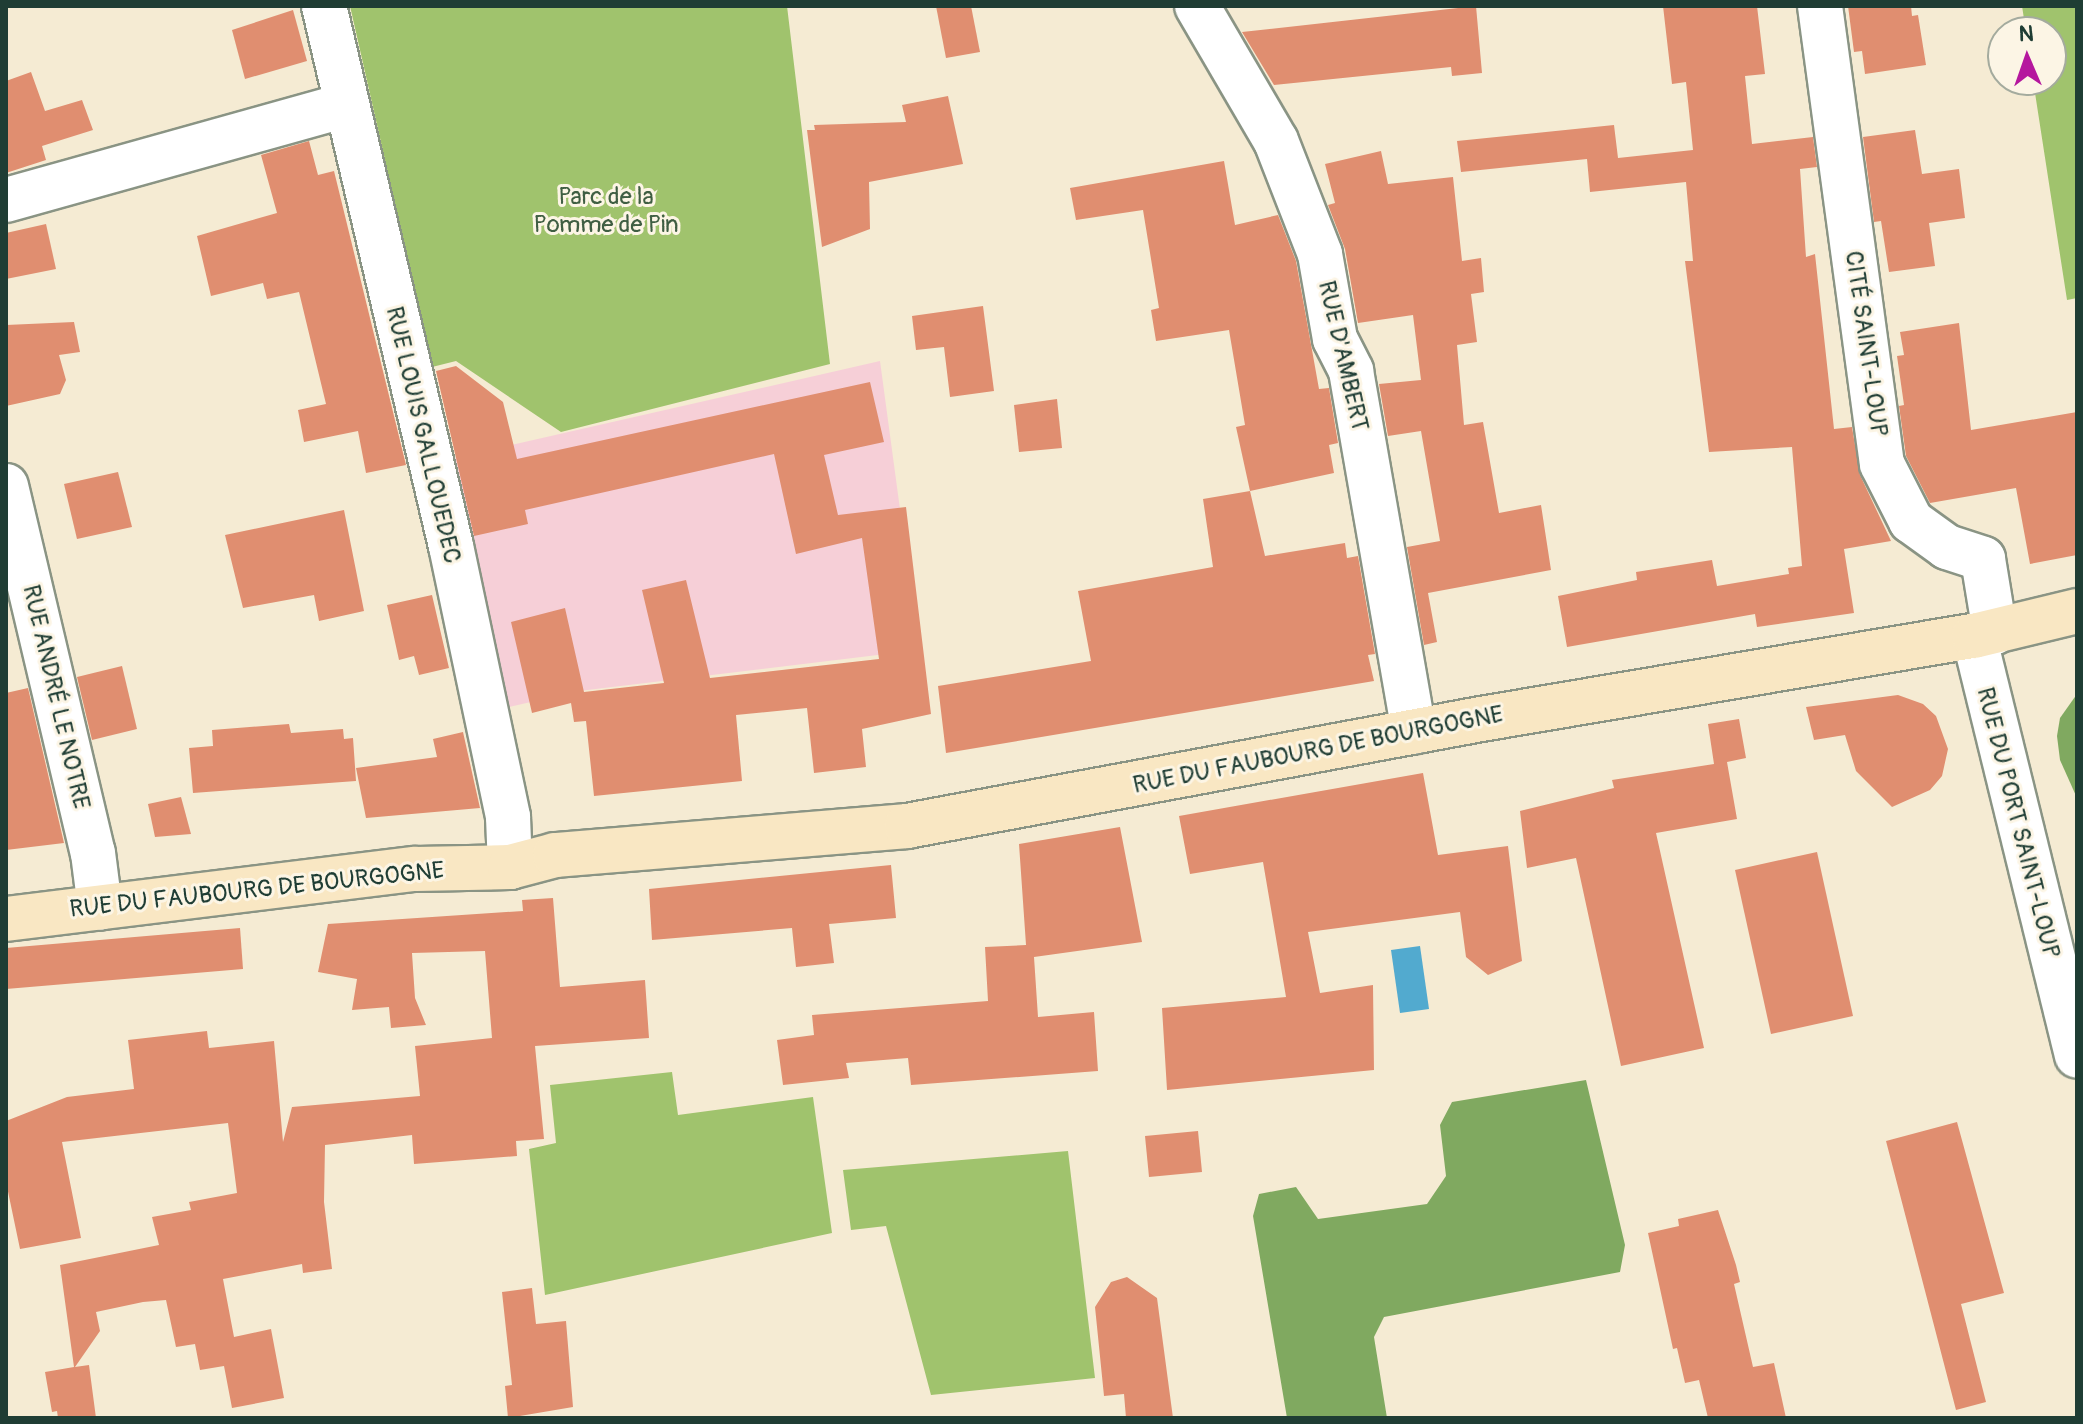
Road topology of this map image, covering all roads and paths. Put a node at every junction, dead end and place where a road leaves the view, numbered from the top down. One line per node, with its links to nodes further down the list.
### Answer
1 (324, 6): 4 (street, RUE LOUIS GALLOUEDEC)
2 (1197, 6): 9 (street, RUE D'AMBERT)
3 (1820, 6): 8 (street, CITÉ SAINT-LOUP)
4 (346, 105): 5 (street); 10 (street, RUE LOUIS GALLOUEDEC)
5 (6, 200)
6 (6, 486): 12 (street, RUE ANDRÉ LE NOTRE)
7 (2077, 611): 8 (main road, RUE DU FAUBOURG DE BOURGOGNE)
8 (1984, 634): 9 (main road, RUE DU FAUBOURG DE BOURGOGNE); 14 (street, RUE DU PORT SAINT-LOUP)
9 (1414, 732): 10 (main road, RUE DU FAUBOURG DE BOURGOGNE)
10 (510, 855): 12 (main road, RUE DU FAUBOURG DE BOURGOGNE)
11 (6, 888): 12 (main road, RUE DU FAUBOURG DE BOURGOGNE)
12 (99, 894): 13 (main road, RUE DU FAUBOURG DE BOURGOGNE)
13 (6, 919)
14 (2077, 1056)

